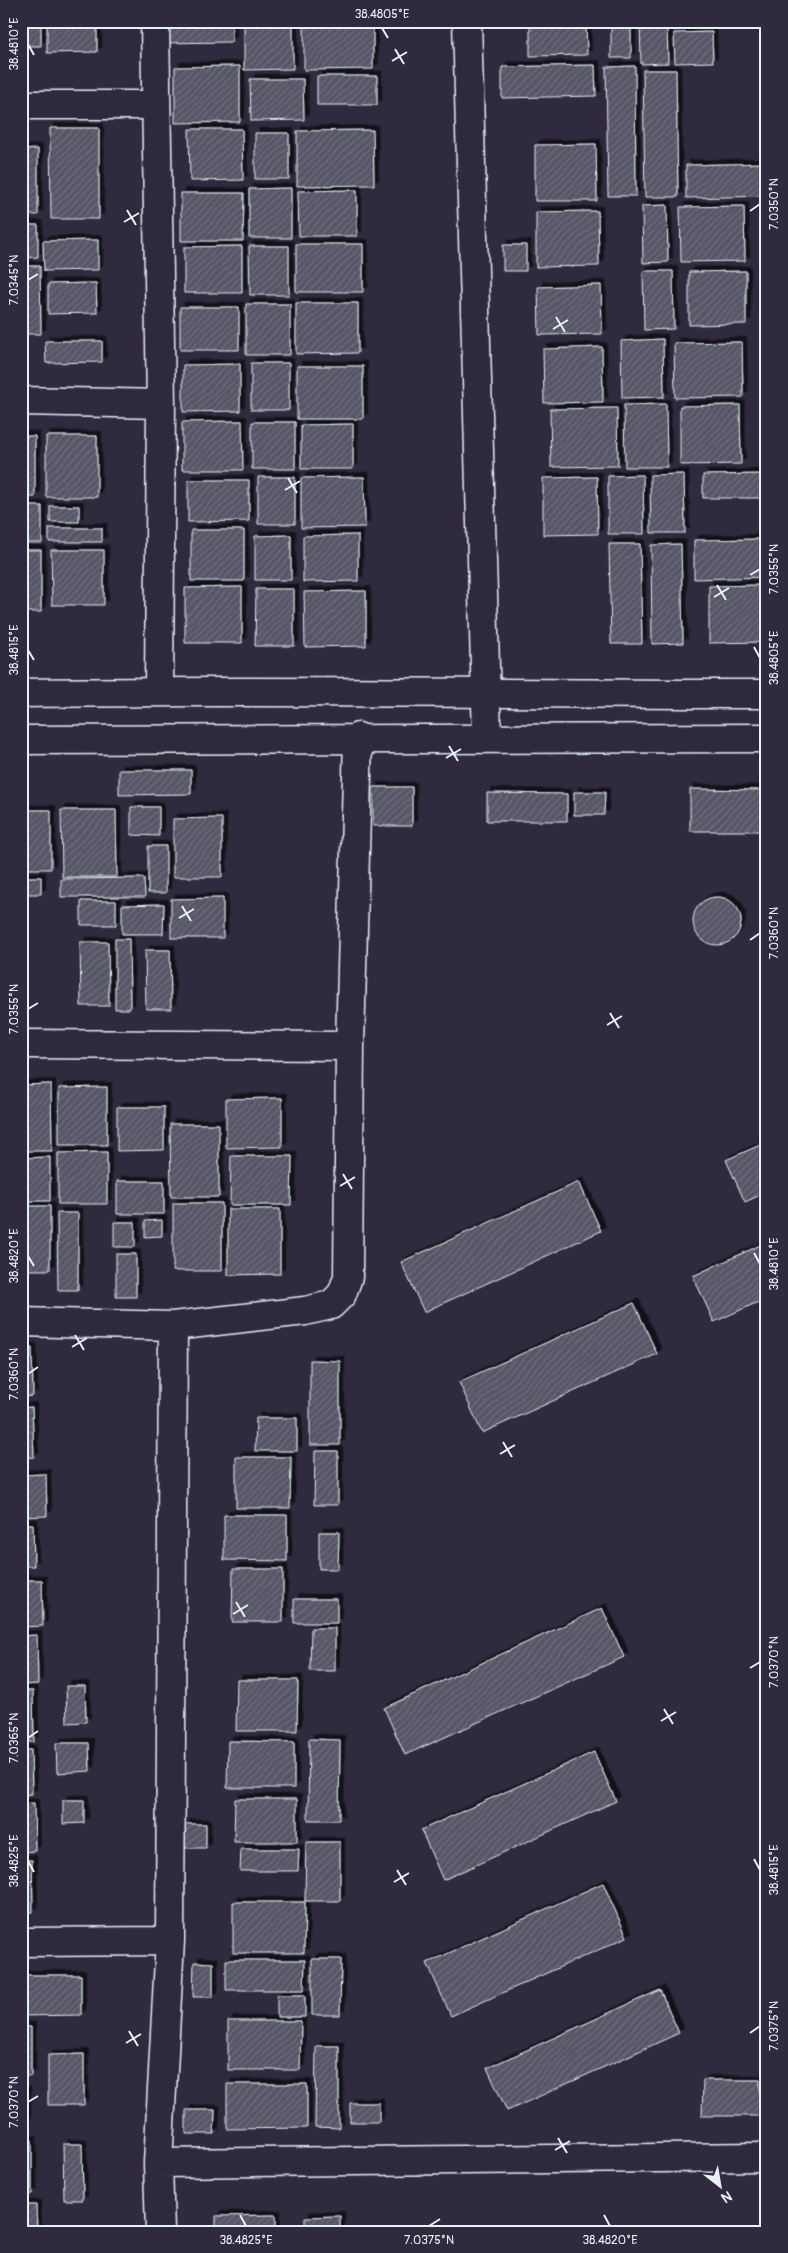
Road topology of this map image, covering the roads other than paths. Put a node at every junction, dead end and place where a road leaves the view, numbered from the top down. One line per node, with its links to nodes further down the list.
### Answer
1 (155, 21): 4 (street)
2 (467, 21): 9 (street)
3 (21, 105): 4 (street)
4 (156, 105): 6 (street)
5 (21, 402): 6 (street)
6 (161, 404): 7 (street)
7 (159, 691): 8 (street); 9 (street)
8 (21, 693)
9 (485, 694): 10 (street); 12 (street)
10 (767, 694)
11 (358, 738): 12 (street); 14 (street); 16 (street)
12 (487, 738): 13 (street)
13 (767, 738)
14 (21, 740)
15 (21, 1044): 16 (street)
16 (350, 1046): 18 (street)
17 (21, 1322): 18 (street)
18 (173, 1326): 19 (street)
19 (170, 1941): 20 (street); 22 (street)
20 (21, 1942)
21 (767, 2158): 22 (street)
22 (158, 2163): 23 (street)
23 (160, 2232)

